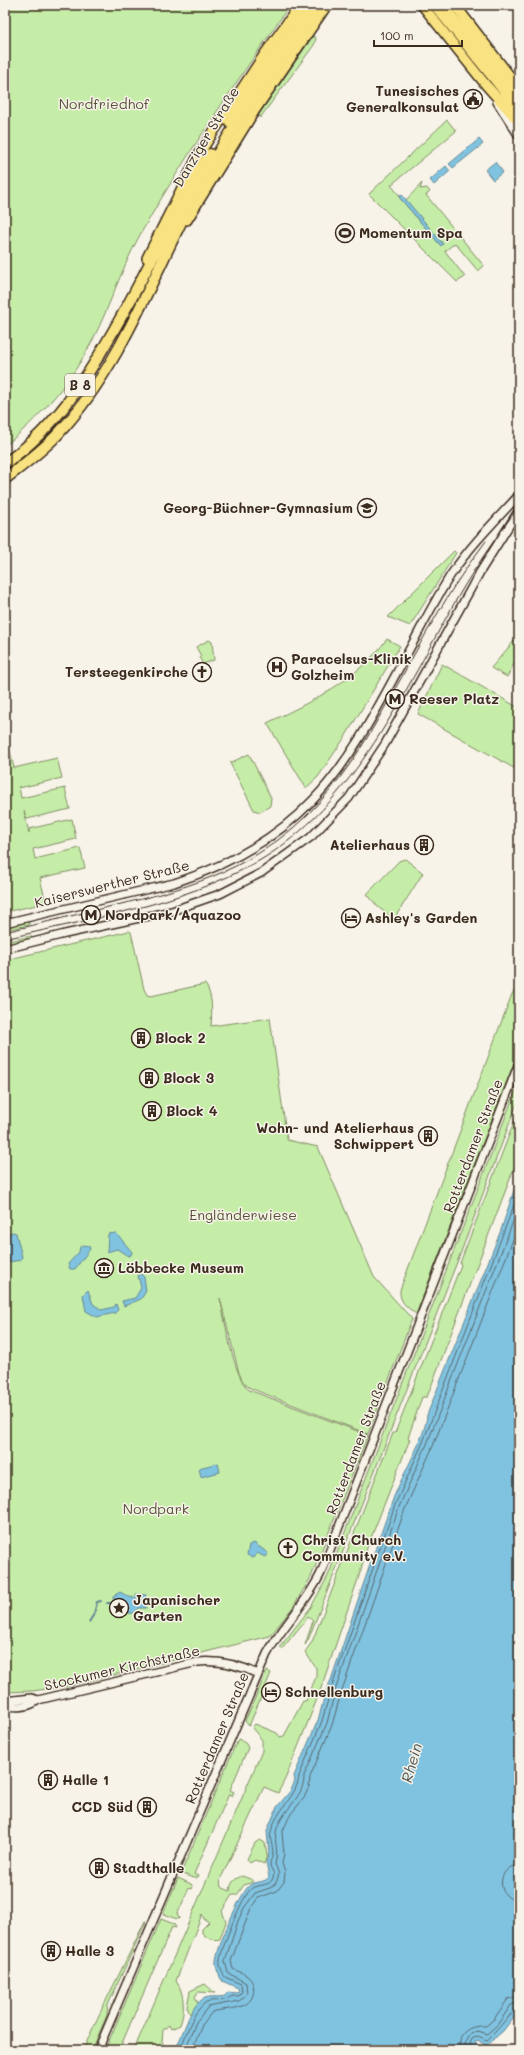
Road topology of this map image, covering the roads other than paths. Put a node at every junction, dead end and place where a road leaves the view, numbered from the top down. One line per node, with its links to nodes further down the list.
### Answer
1 (300, 5): 19 (main road, Danziger Straße)
2 (311, 5): 11 (highway, Danziger Straße)
3 (319, 5): 11 (highway, Danziger Straße)
4 (327, 5): 18 (main road, Danziger Straße)
5 (422, 5): 12 (main road)
6 (434, 5): 15 (main road)
7 (443, 5): 14 (main road)
8 (455, 5): 10 (main road)
9 (462, 5): 10 (main road)
10 (484, 43): 13 (main road)
11 (275, 60): 18 (highway, Danziger Straße); 19 (highway, Danziger Straße)
12 (486, 85): 16 (main road); 17 (street)
13 (518, 85)
14 (519, 99)
15 (519, 110)
16 (519, 122)
17 (519, 136)
18 (165, 256): 21 (highway, Danziger Straße / B 8)
19 (135, 290): 20 (highway, Danziger Straße / B 8)
20 (5, 463)
21 (5, 479)
22 (519, 495): 24 (street, Kaiserswerther Straße)
23 (519, 510): 25 (street)
24 (5, 923)
25 (5, 949)
26 (519, 1063): 27 (street, Rotterdamer Straße)
27 (258, 1674): 28 (street, Stockumer Kirchstraße); 31 (street, Rotterdamer Straße)
28 (38, 1700): 29 (street, Stockumer Kirchstraße); 30 (street, Stockumer Kirchstraße)
29 (5, 1701)
30 (5, 1704)
31 (98, 2050)

